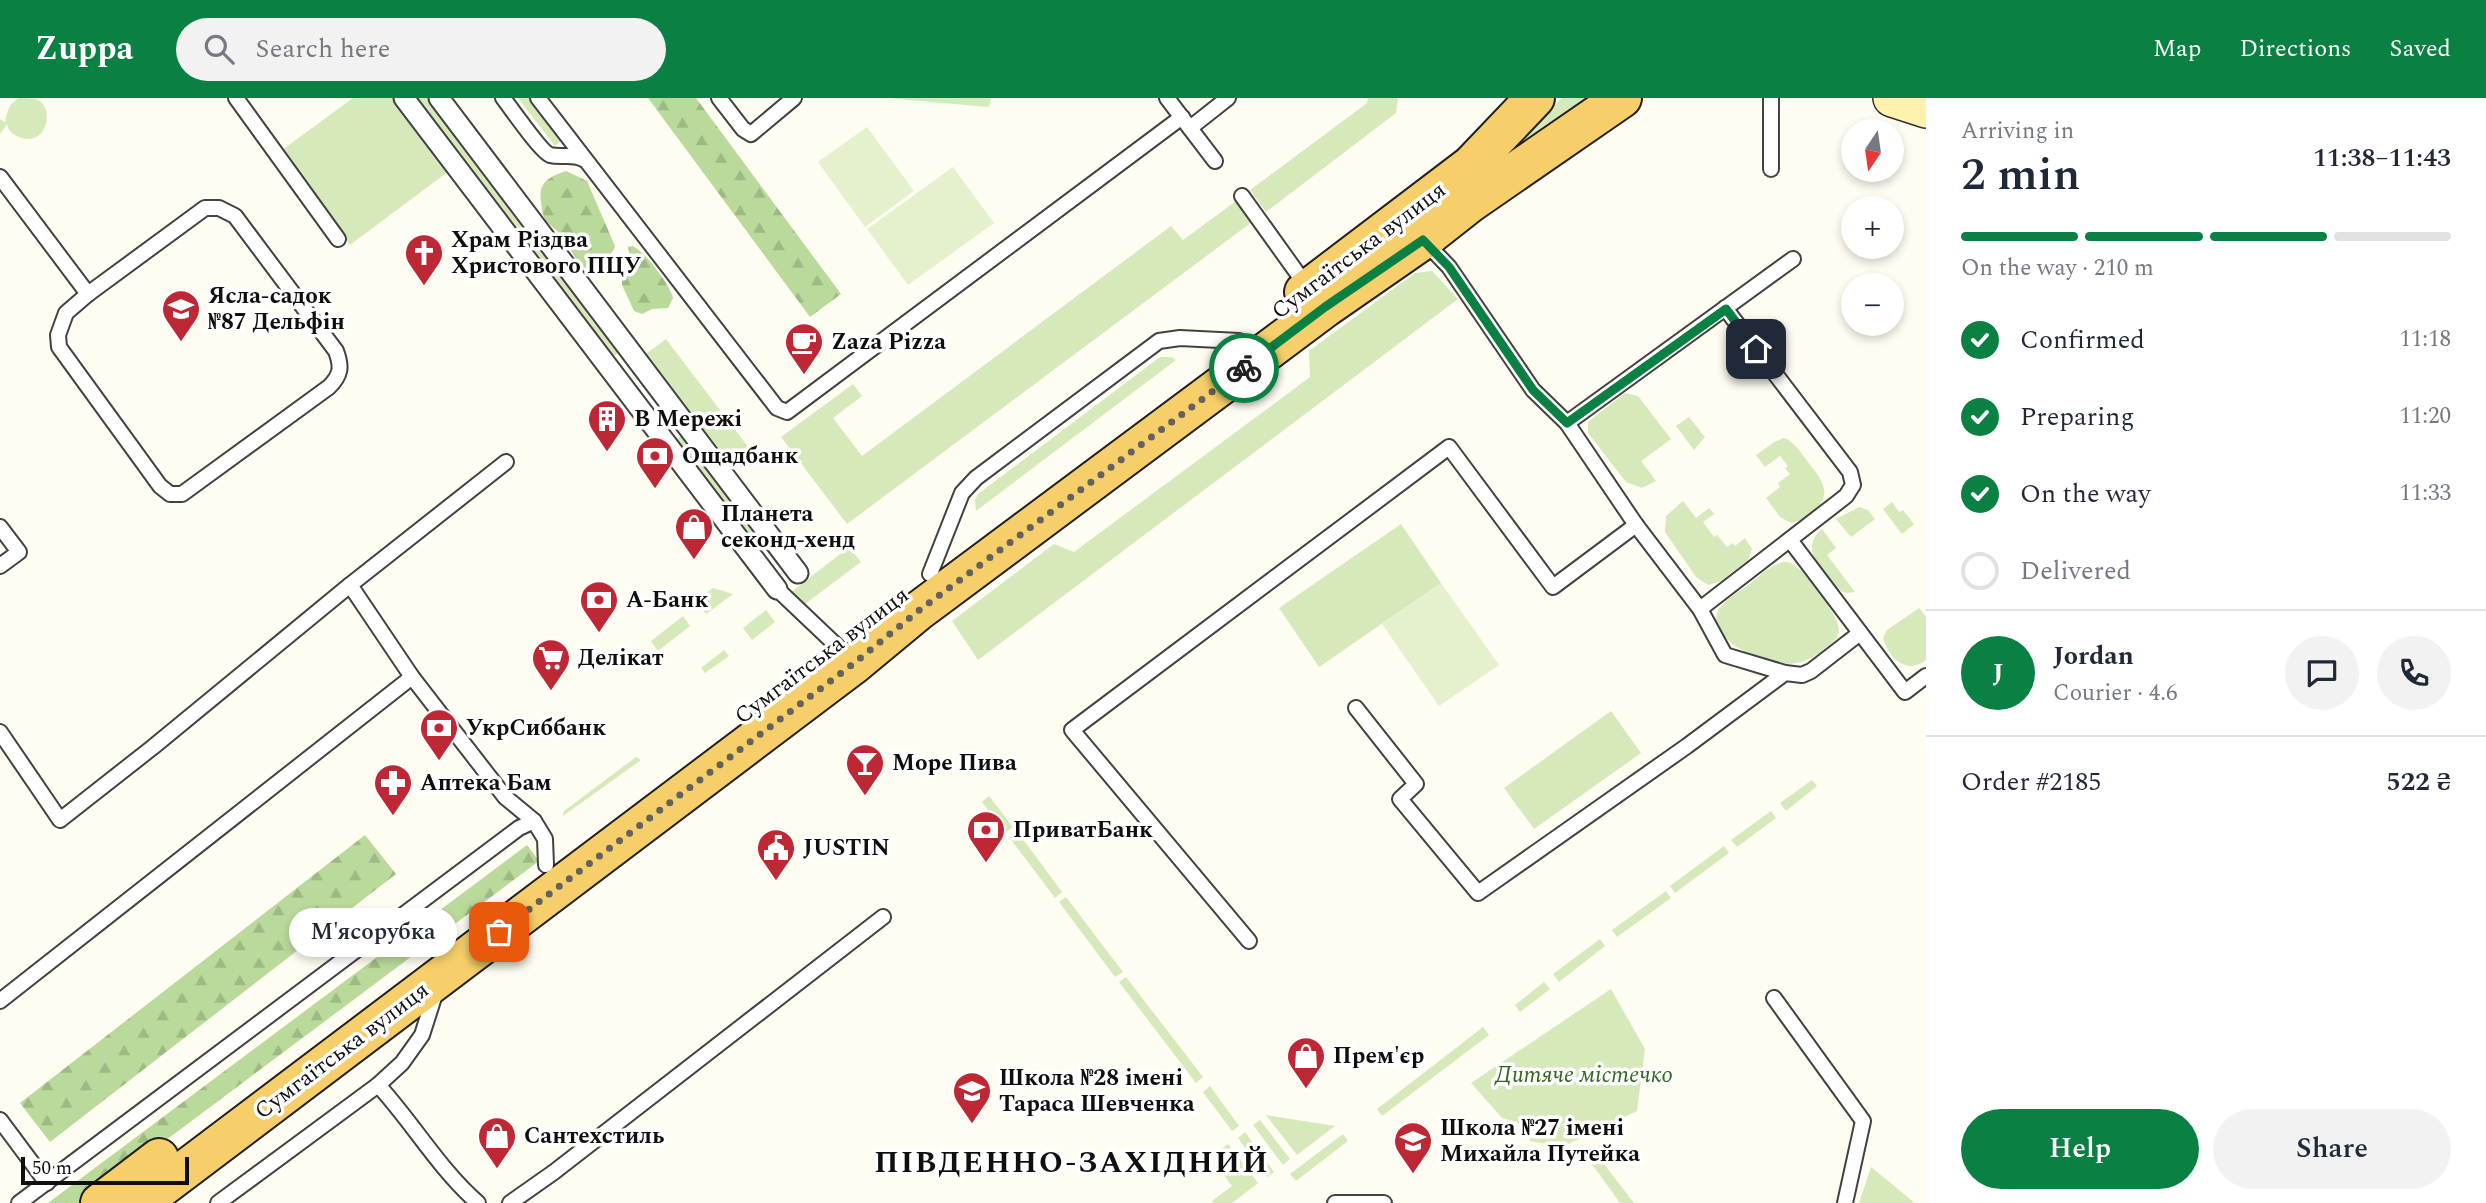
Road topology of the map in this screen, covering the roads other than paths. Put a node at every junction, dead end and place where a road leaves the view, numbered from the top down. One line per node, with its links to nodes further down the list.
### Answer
1 (236, 98): 21 (lane)
2 (404, 98): 37 (street)
3 (439, 98): 34 (street)
4 (503, 98): 16 (lane)
5 (538, 98): 16 (lane)
6 (719, 98): 7 (lane)
7 (794, 98)
8 (1167, 98): 15 (lane)
9 (1228, 98): 15 (lane)
10 (1535, 98): 24 (main road, Сумгаїтська вулиця)
11 (1622, 98): 22 (main road, Сумгаїтська вулиця)
12 (1771, 98): 18 (lane)
13 (1892, 98): 14 (main road)
14 (1926, 110)
15 (1186, 122): 16 (lane); 17 (lane)
16 (583, 159)
17 (1215, 161)
18 (1771, 169)
19 (0, 177): 25 (lane)
20 (1242, 197): 24 (lane)
21 (338, 239)
22 (1423, 240): 28 (lane); 50 (main road, Сумгаїтська вулиця)
23 (1793, 259): 26 (lane)
24 (1309, 289): 27 (main road, Сумгаїтська вулиця)
25 (88, 294): 25 (lane)
26 (1726, 309): 28 (lane); 32 (lane)
27 (1239, 341): 35 (main road, Сумгаїтська вулиця); 35 (lane)
28 (1567, 423): 30 (lane)
29 (506, 462): 36 (lane)
30 (1636, 525): 38 (lane); 49 (lane)
31 (0, 527): 33 (lane)
32 (1790, 540): 38 (lane); 39 (lane)
33 (0, 566)
34 (798, 573)
35 (930, 574): 40 (main road, Сумгаїтська вулиця)
36 (351, 585): 43 (lane); 45 (lane)
37 (776, 589): 40 (lane)
38 (1699, 609): 41 (lane)
39 (1860, 633): 41 (lane); 42 (lane)
40 (837, 646): 47 (main road, Сумгаїтська вулиця)
41 (1785, 673): 44 (lane)
42 (1926, 676)
43 (412, 677): 46 (lane); 52 (lane)
44 (1356, 708)
45 (0, 732)
46 (534, 821): 47 (lane); 55 (lane)
47 (546, 865): 57 (main road, Сумгаїтська вулиця)
48 (883, 917): 61 (lane)
49 (1249, 941)
50 (441, 976): 53 (lane); 58 (main road, Сумгаїтська вулиця)
51 (1774, 998): 64 (lane)
52 (0, 1002)
53 (377, 1085): 59 (lane); 60 (lane)
54 (0, 1120): 55 (lane)
55 (47, 1183): 56 (lane)
56 (19, 1203)
57 (100, 1203)
58 (141, 1203)
59 (218, 1203)
60 (478, 1203)
61 (510, 1203)
62 (1335, 1203): 63 (lane)
63 (1384, 1203)
64 (1845, 1203)

